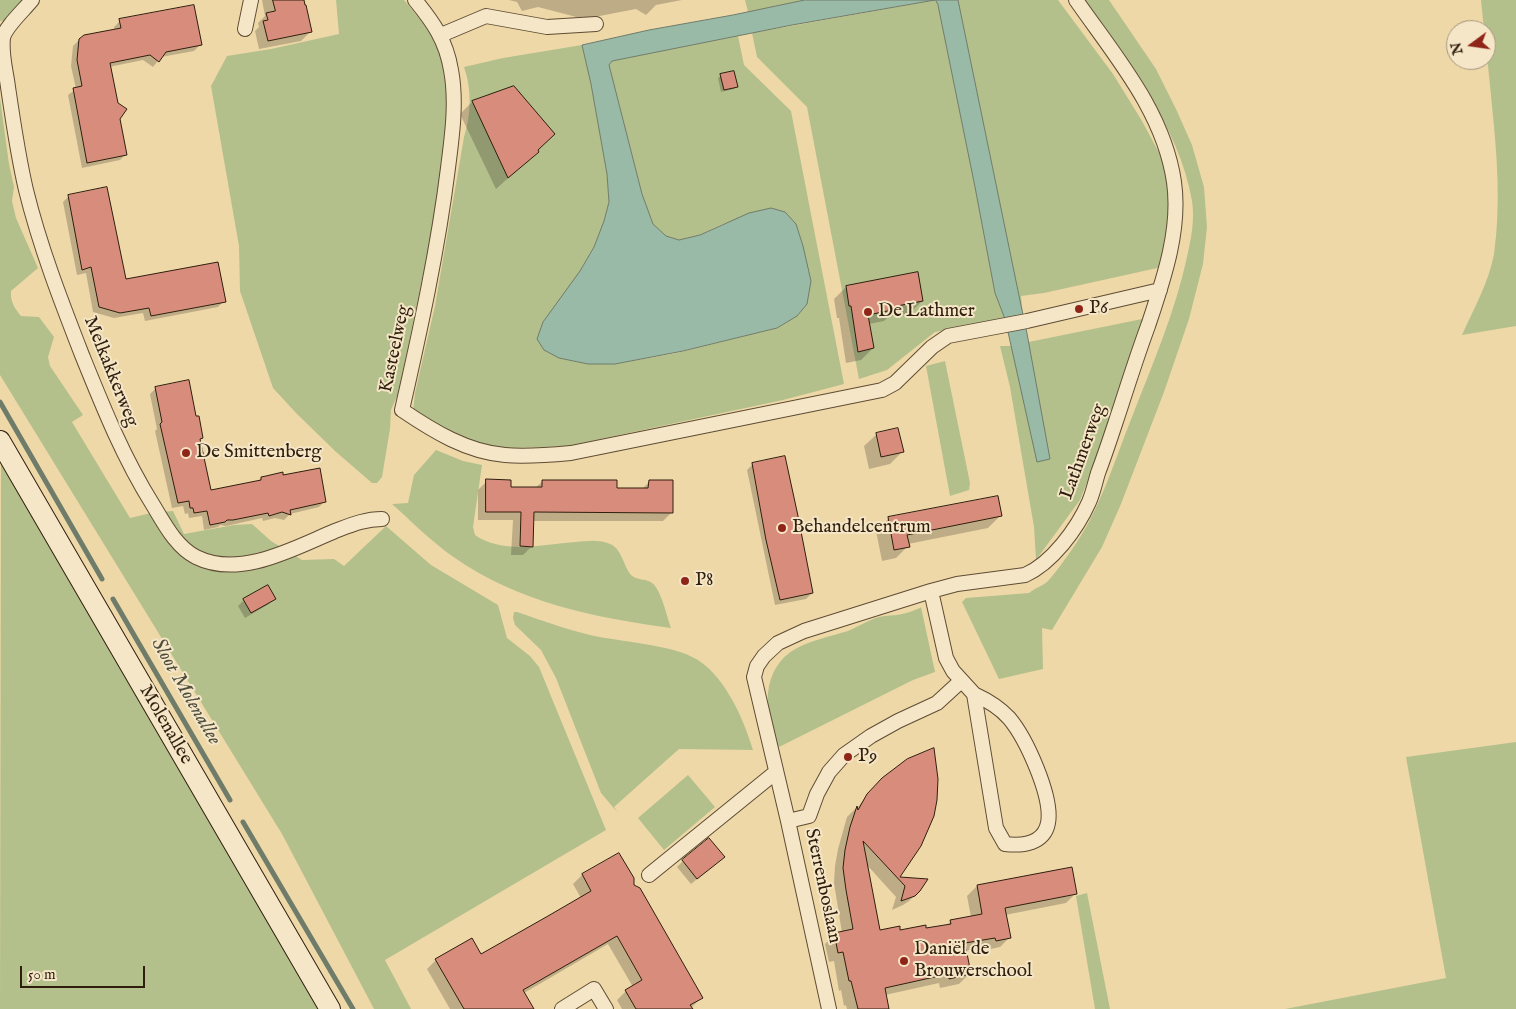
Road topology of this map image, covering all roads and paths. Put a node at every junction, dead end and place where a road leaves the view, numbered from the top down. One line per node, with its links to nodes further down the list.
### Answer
1 (32, 0): 10 (street, Melkakkerweg)
2 (251, 0): 6 (street)
3 (415, 0): 7 (street, Kasteelweg)
4 (1076, 0): 8 (street, Lathmerweg)
5 (596, 24): 7 (street)
6 (245, 30)
7 (441, 35): 8 (street, Kasteelweg)
8 (1160, 290): 11 (street, Lathmerweg)
9 (0, 441): 18 (main road, Molenallee)
10 (382, 519)
11 (932, 591): 12 (street, Lathmerweg); 13 (street)
12 (754, 677): 15 (street, Sterrenboslaan)
13 (961, 681): 14 (street); 16 (street)
14 (974, 694): 14 (street)
15 (776, 772): 16 (street, Sterrenboslaan); 17 (street)
16 (788, 821): 21 (street, Sterrenboslaan)
17 (649, 875)
18 (330, 1009)
19 (562, 1009): 20 (street)
20 (606, 1009)
21 (829, 1009)

